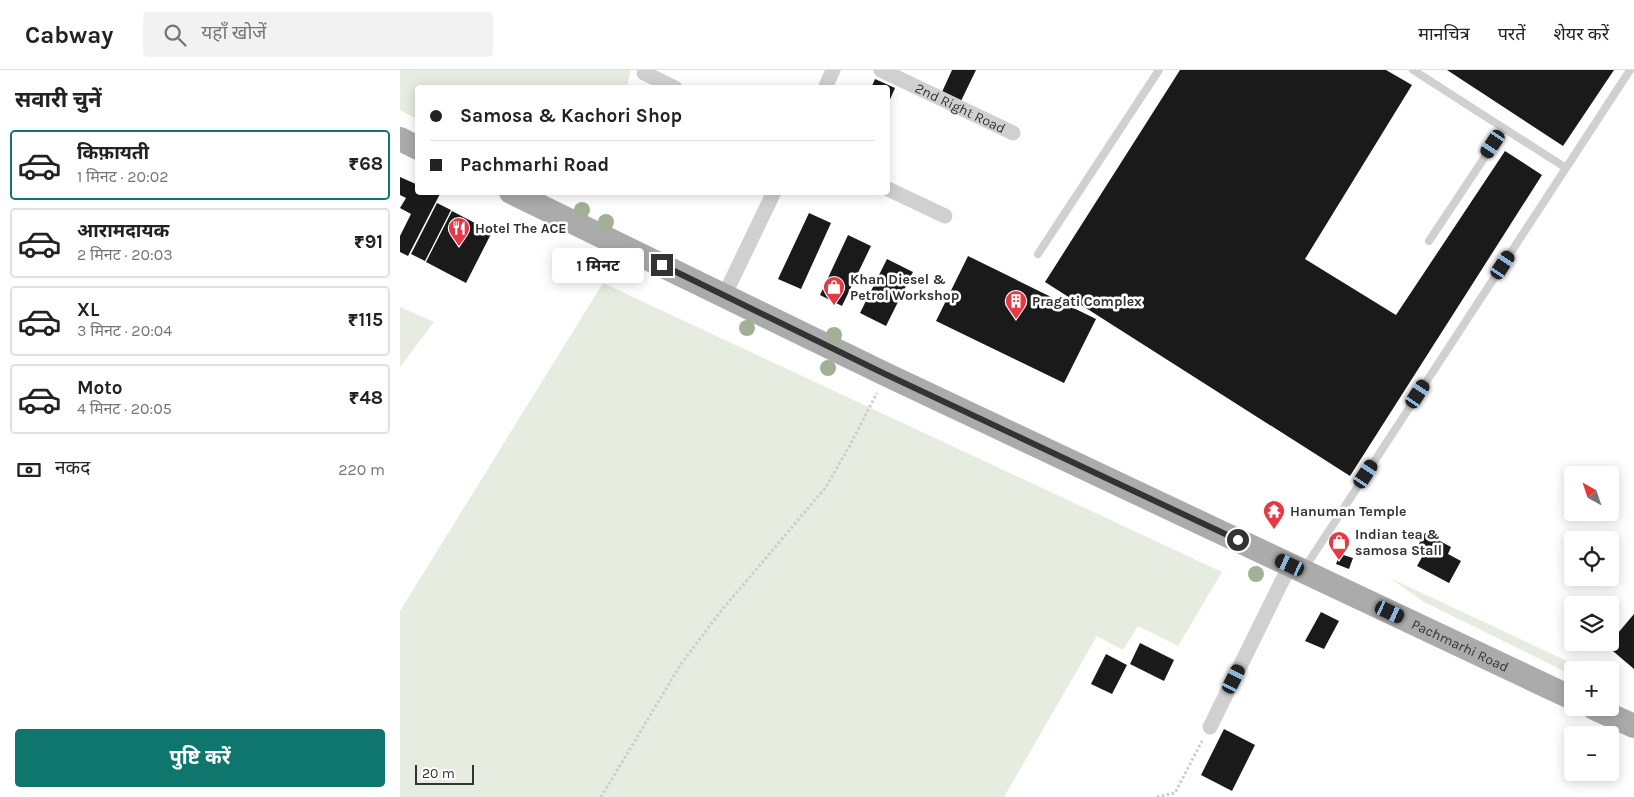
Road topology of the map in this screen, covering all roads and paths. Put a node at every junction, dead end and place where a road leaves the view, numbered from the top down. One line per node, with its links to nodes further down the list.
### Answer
1 (833, 70): 8 (street)
2 (880, 70): 10 (street, 2nd Right Road)
3 (1159, 70): 19 (lane)
4 (1413, 70): 9 (lane)
5 (1630, 70): 13 (lane)
6 (644, 73): 7 (street)
7 (669, 85)
8 (826, 85)
9 (1504, 128): 13 (lane); 18 (lane)
10 (1012, 133)
11 (400, 139): 12 (main road)
12 (415, 146)
13 (1566, 168): 22 (lane)
14 (890, 190): 17 (street)
15 (517, 195): 20 (main road, Pachmarhi Road)
16 (773, 195): 20 (street)
17 (945, 216)
18 (1429, 241)
19 (1038, 254)
20 (724, 296): 21 (main road, Pachmarhi Road)
21 (885, 374): 22 (main road, Pachmarhi Road); 28 (path)
22 (1296, 568): 23 (main road, Pachmarhi Road); 26 (street)
23 (1564, 694)
24 (1612, 716): 25 (main road)
25 (1634, 726)
26 (1210, 727): 27 (path)
27 (1175, 793): 29 (path); 30 (path)
28 (601, 797)
29 (1157, 797)
30 (1177, 797)

